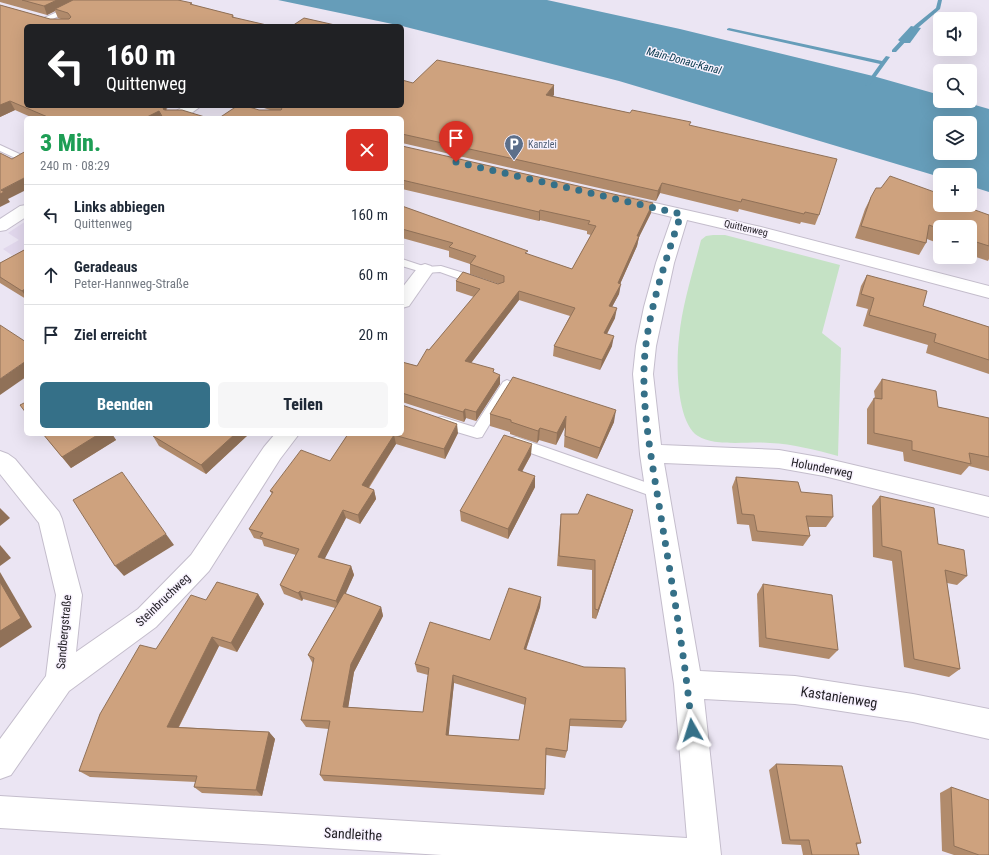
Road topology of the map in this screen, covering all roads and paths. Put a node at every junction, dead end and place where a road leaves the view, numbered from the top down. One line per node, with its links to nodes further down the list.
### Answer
1 (77, 5): 3 (lane)
2 (31, 15): 3 (street)
3 (46, 19): 4 (street)
4 (60, 24)
5 (191, 108): 6 (street)
6 (178, 116)
7 (0, 148): 8 (lane)
8 (24, 159)
9 (613, 198): 11 (street, Quittenweg)
10 (24, 211): 12 (street)
11 (681, 214): 16 (street, Quittenweg); 22 (street)
12 (0, 226)
13 (404, 263): 14 (lane)
14 (425, 270): 15 (lane); 17 (street)
15 (483, 284)
16 (989, 292)
17 (404, 299)
18 (507, 385): 19 (lane)
19 (432, 418)
20 (286, 436): 26 (street, Steinbruchweg)
21 (507, 439): 24 (lane)
22 (651, 454): 24 (street); 25 (street, Holunderweg)
23 (0, 460): 26 (street, Sandbergstraße)
24 (657, 492): 27 (street)
25 (989, 508)
26 (59, 681): 29 (street, Steinbruchweg)
27 (688, 684): 28 (street, Kastanienweg); 31 (street)
28 (989, 724)
29 (0, 764)
30 (0, 812): 31 (street, Sandleithe)
31 (705, 855)

